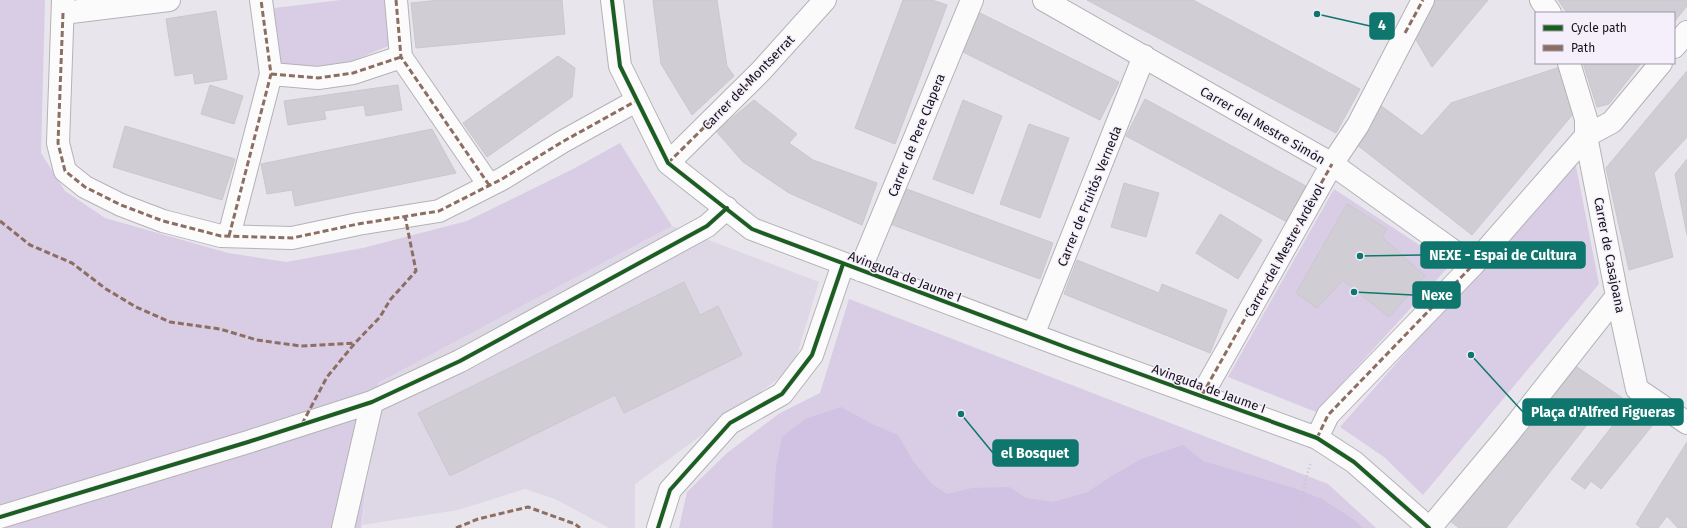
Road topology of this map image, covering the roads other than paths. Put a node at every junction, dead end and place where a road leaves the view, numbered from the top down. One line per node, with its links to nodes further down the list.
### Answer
1 (169, 0): 10 (street)
2 (261, 0): 18 (street)
3 (396, 0): 15 (street)
4 (612, 0): 19 (street, Avinguda de Jaume I)
5 (825, 0): 21 (street, Carrer del Montserrat)
6 (972, 0): 27 (street, Carrer de Pere Clapera)
7 (1044, 0): 14 (street, Carrer del Mestre Simón)
8 (1423, 0): 22 (street, Carrer del Mestre Ardèvol)
9 (1541, 0): 11 (street)
10 (63, 7): 25 (street)
11 (1549, 12)
12 (1687, 32): 13 (street)
13 (1675, 46)
14 (1144, 56): 22 (street, Carrer del Mestre Simón); 29 (street, Carrer de Fruitós Verneda)
15 (401, 57): 18 (street); 23 (street)
16 (1569, 64): 20 (street, Carrer de Casajoana)
17 (1660, 64): 20 (street)
18 (271, 74): 25 (street)
19 (636, 100): 21 (street, Avinguda de Jaume I); 23 (street)
20 (1586, 136): 26 (street); 28 (street, Carrer de Casajoana)
21 (668, 163): 24 (street, Avinguda de Jaume I)
22 (1332, 164): 26 (street, Carrer del Mestre Simón); 30 (street, Carrer del Mestre Ardèvol)
23 (489, 185): 25 (street)
24 (727, 208): 27 (street, Avinguda de Jaume I); 31 (street)
25 (229, 236)
26 (1473, 265): 33 (street)
27 (852, 267): 29 (street, Avinguda de Jaume I); 36 (street, Carrer de Pere Clapera)
28 (1617, 296): 32 (street, Carrer de Casajoana); 37 (street)
29 (1033, 335): 30 (street, Avinguda de Jaume I)
30 (1202, 396): 33 (street, Avinguda de Jaume I)
31 (372, 402): 34 (street); 35 (street)
32 (1687, 424)
33 (1317, 438): 37 (street, Avinguda de Jaume I)
34 (0, 517)
35 (343, 528)
36 (658, 528)
37 (1429, 528)

